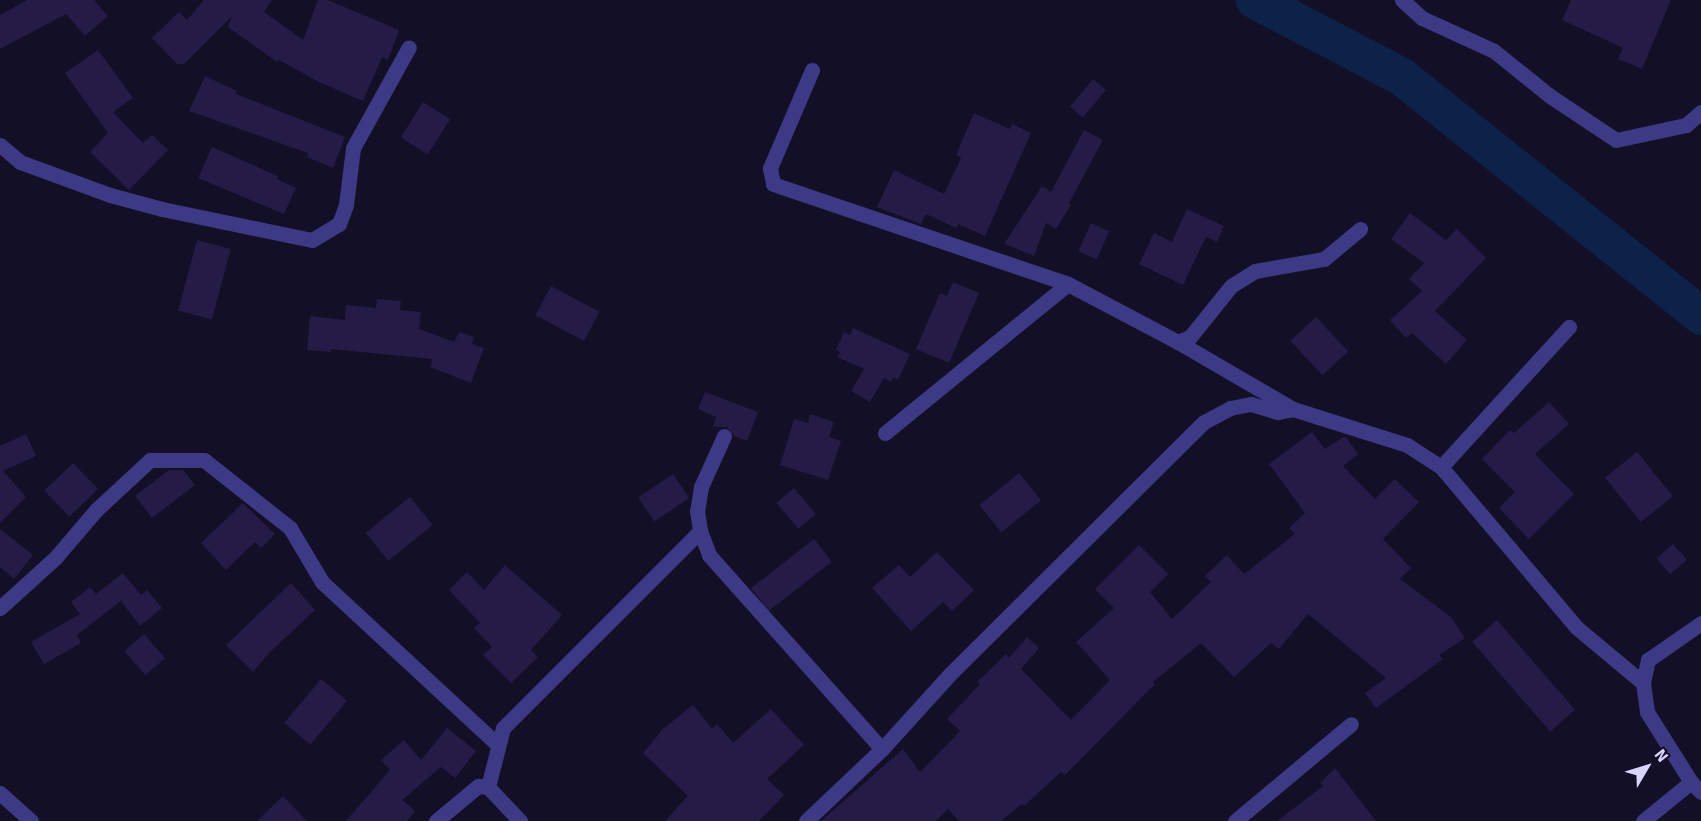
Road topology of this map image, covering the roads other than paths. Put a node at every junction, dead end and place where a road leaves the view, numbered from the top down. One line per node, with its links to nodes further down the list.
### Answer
1 (1402, 0): 4 (street)
2 (409, 47): 5 (street)
3 (812, 70): 7 (street)
4 (1701, 112)
5 (0, 145)
6 (1360, 229): 9 (street)
7 (1068, 284): 9 (street); 11 (street)
8 (1569, 327): 13 (street)
9 (1178, 342): 10 (street)
10 (1293, 409): 13 (street); 20 (street)
11 (885, 433)
12 (724, 436): 14 (street)
13 (1441, 467): 17 (street)
14 (700, 531): 19 (street); 20 (street)
15 (0, 608): 19 (street)
16 (1701, 623): 17 (street)
17 (1643, 683): 22 (street)
18 (1351, 724): 28 (street)
19 (497, 744): 21 (street)
20 (882, 749): 27 (street)
21 (488, 787): 25 (street); 26 (street)
22 (1696, 787): 29 (street)
23 (0, 793): 24 (street)
24 (32, 821)
25 (436, 821)
26 (520, 821)
27 (806, 821)
28 (1235, 821)
29 (1643, 821)

